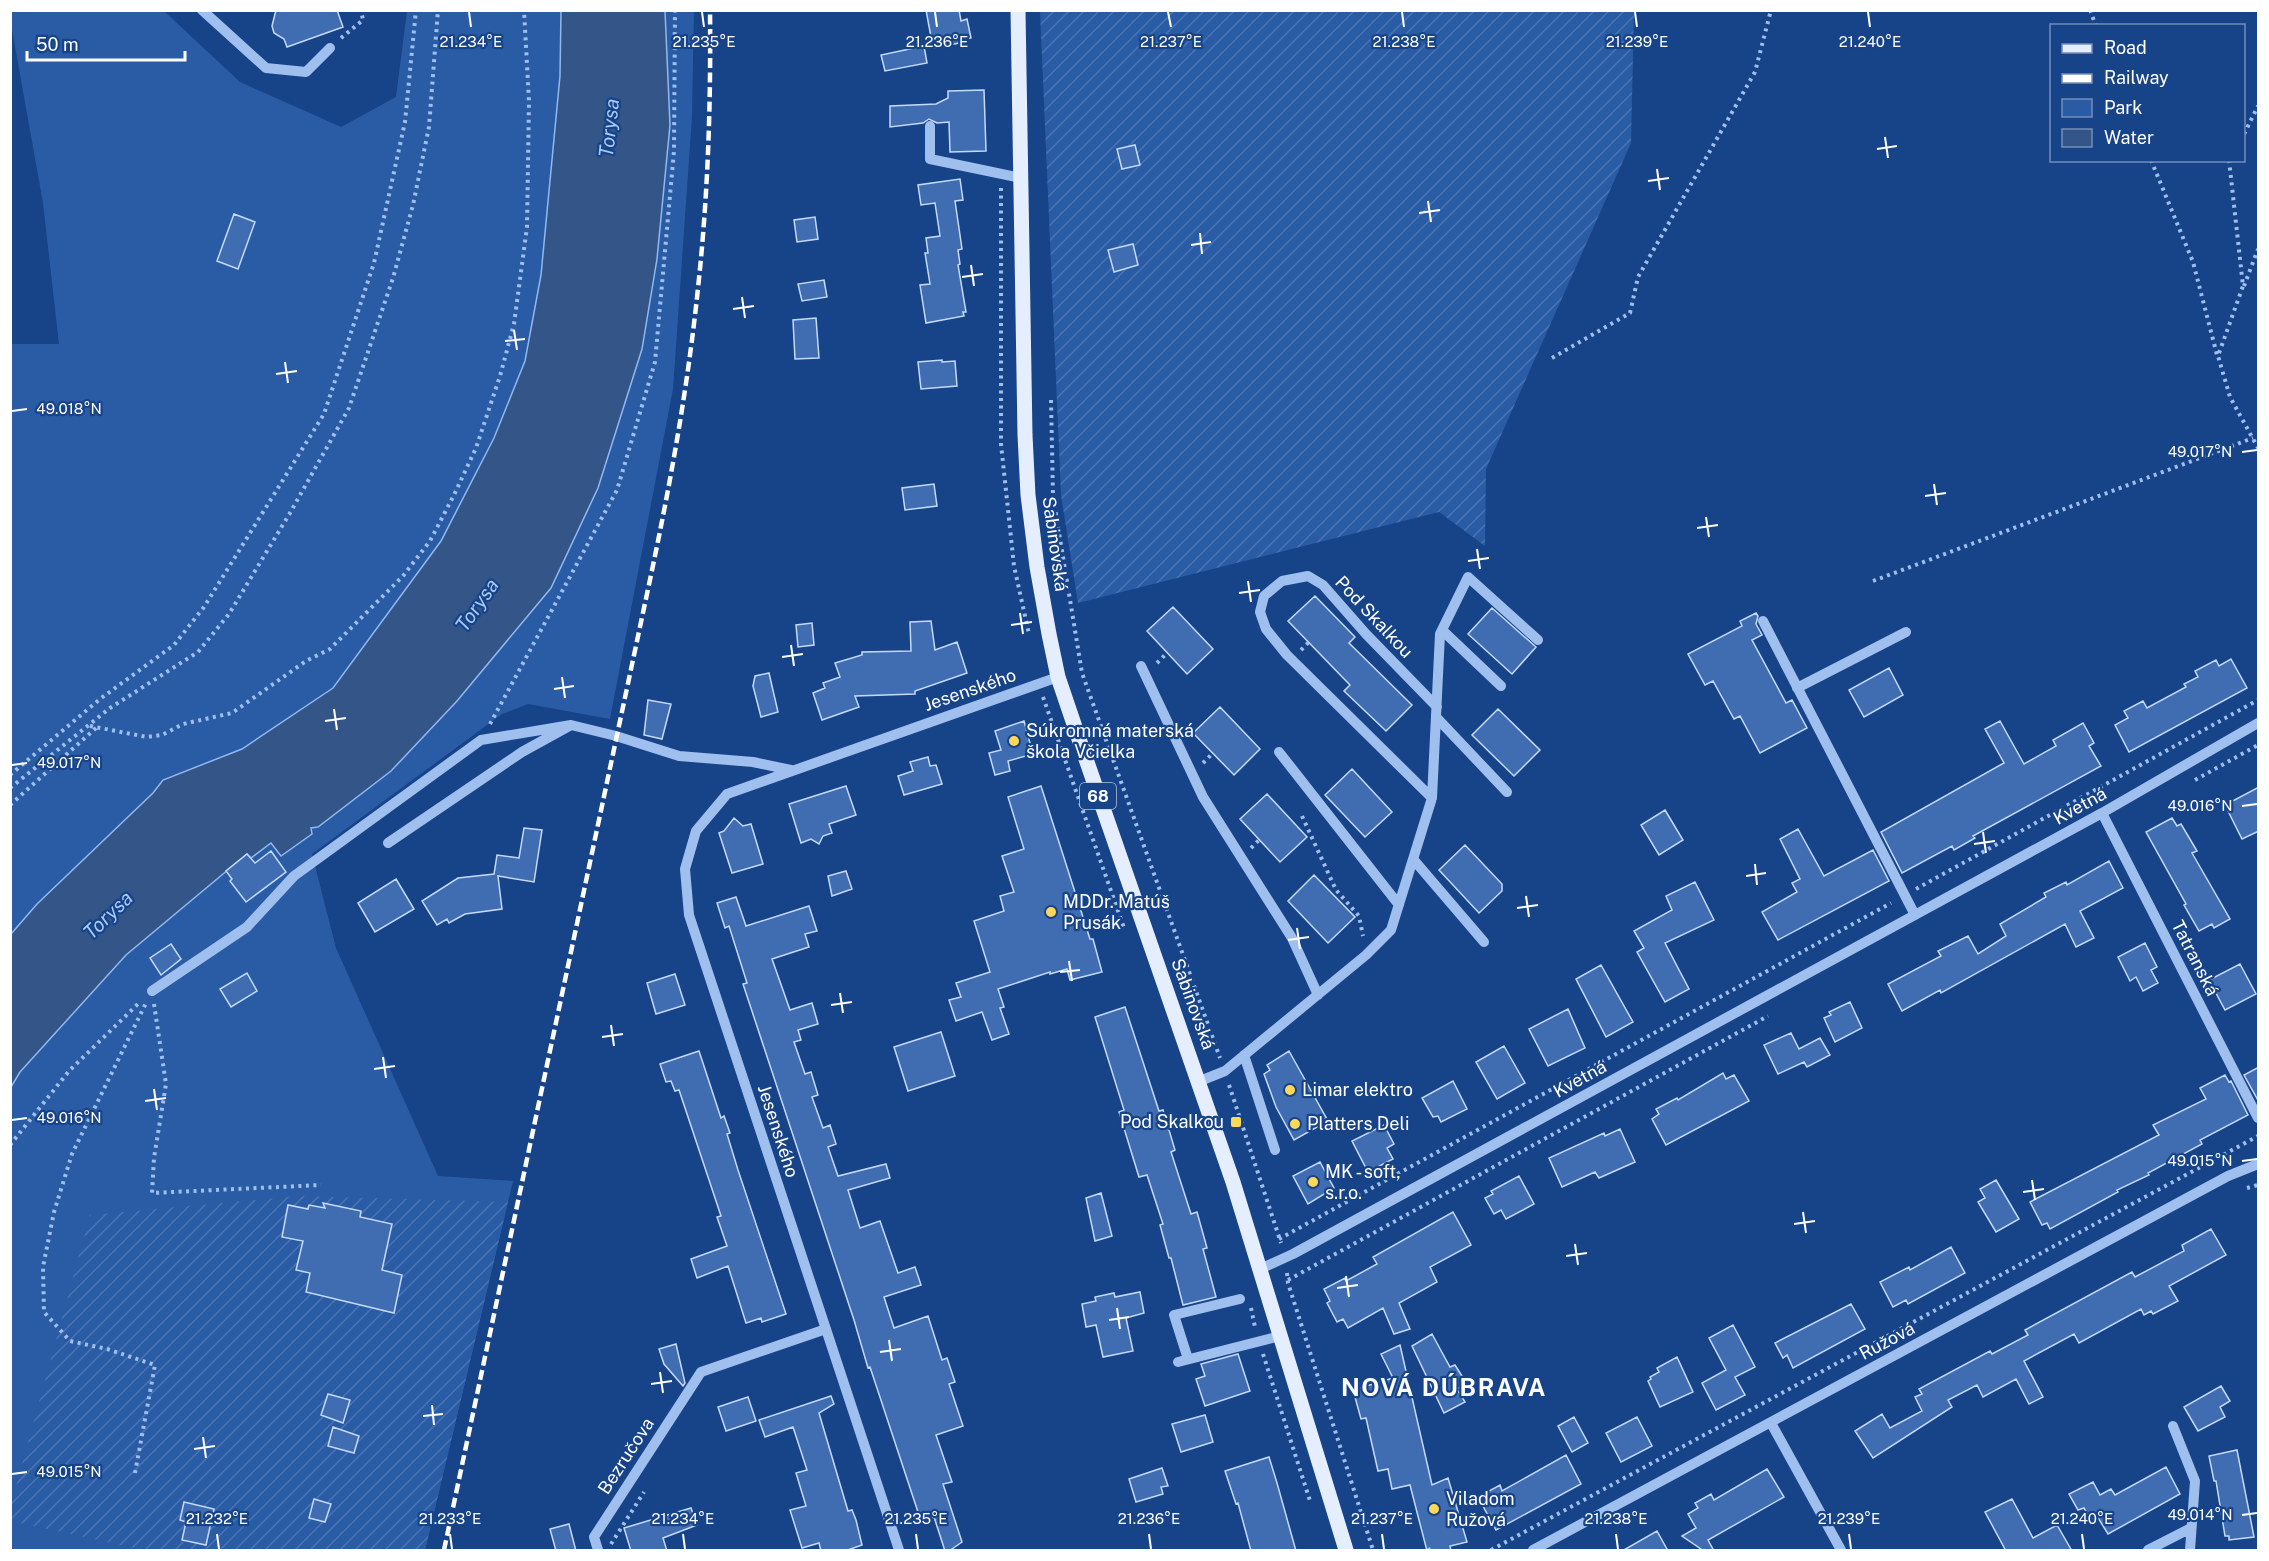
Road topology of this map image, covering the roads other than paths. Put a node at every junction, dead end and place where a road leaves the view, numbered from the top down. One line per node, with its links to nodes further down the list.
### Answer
1 (202, 10): 3 (street)
2 (1018, 10): 5 (main road, Sabinovská / 68)
3 (330, 48)
4 (930, 126): 5 (street)
5 (1021, 178): 11 (main road, Sabinovská / 68)
6 (1763, 621): 13 (street)
7 (1442, 630): 9 (street, Pod Skalkou); 12 (street); 14 (street, Pod Skalkou)
8 (1906, 632): 13 (street)
9 (1538, 640)
10 (1141, 666): 28 (street)
11 (1058, 677): 18 (street, Jesenského); 30 (main road, Sabinovská / 68)
12 (1501, 686)
13 (1797, 688): 25 (street)
14 (1437, 712): 19 (street, Pod Skalkou); 20 (street, Pod Skalkou); 20 (street, Pod Skalkou)
15 (2259, 723): 21 (street, Kvetná)
16 (571, 725): 18 (street); 22 (street); 27 (street)
17 (1279, 752): 24 (street)
18 (791, 770): 36 (street, Jesenského)
19 (1507, 792)
20 (1432, 798): 23 (street, Pod Skalkou)
21 (2102, 813): 25 (street, Kvetná); 31 (street, Tatranská)
22 (388, 843)
23 (1413, 859): 24 (street, Pod Skalkou); 26 (street)
24 (1399, 905): 28 (street, Pod Skalkou)
25 (1915, 915): 34 (street, Kvetná)
26 (1485, 942)
27 (152, 991)
28 (1318, 995): 29 (street, Pod Skalkou)
29 (1244, 1055): 30 (street, Pod Skalkou); 32 (street)
30 (1200, 1081): 34 (main road, Sabinovská / 68)
31 (2259, 1118)
32 (1275, 1150)
33 (2259, 1164): 38 (street, Ružová)
34 (1260, 1269): 37 (main road, Sabinovská / 68)
35 (1244, 1298): 37 (street)
36 (826, 1329): 41 (street, Bezručova); 42 (street, Jesenského)
37 (1280, 1336): 43 (main road, Sabinovská / 68)
38 (1771, 1423): 44 (street, Ružová); 45 (street)
39 (2173, 1426): 40 (street)
40 (2192, 1528): 46 (street); 47 (street)
41 (598, 1551)
42 (898, 1551)
43 (1346, 1551)
44 (1533, 1551)
45 (1841, 1551)
46 (2148, 1551)
47 (2190, 1551)

